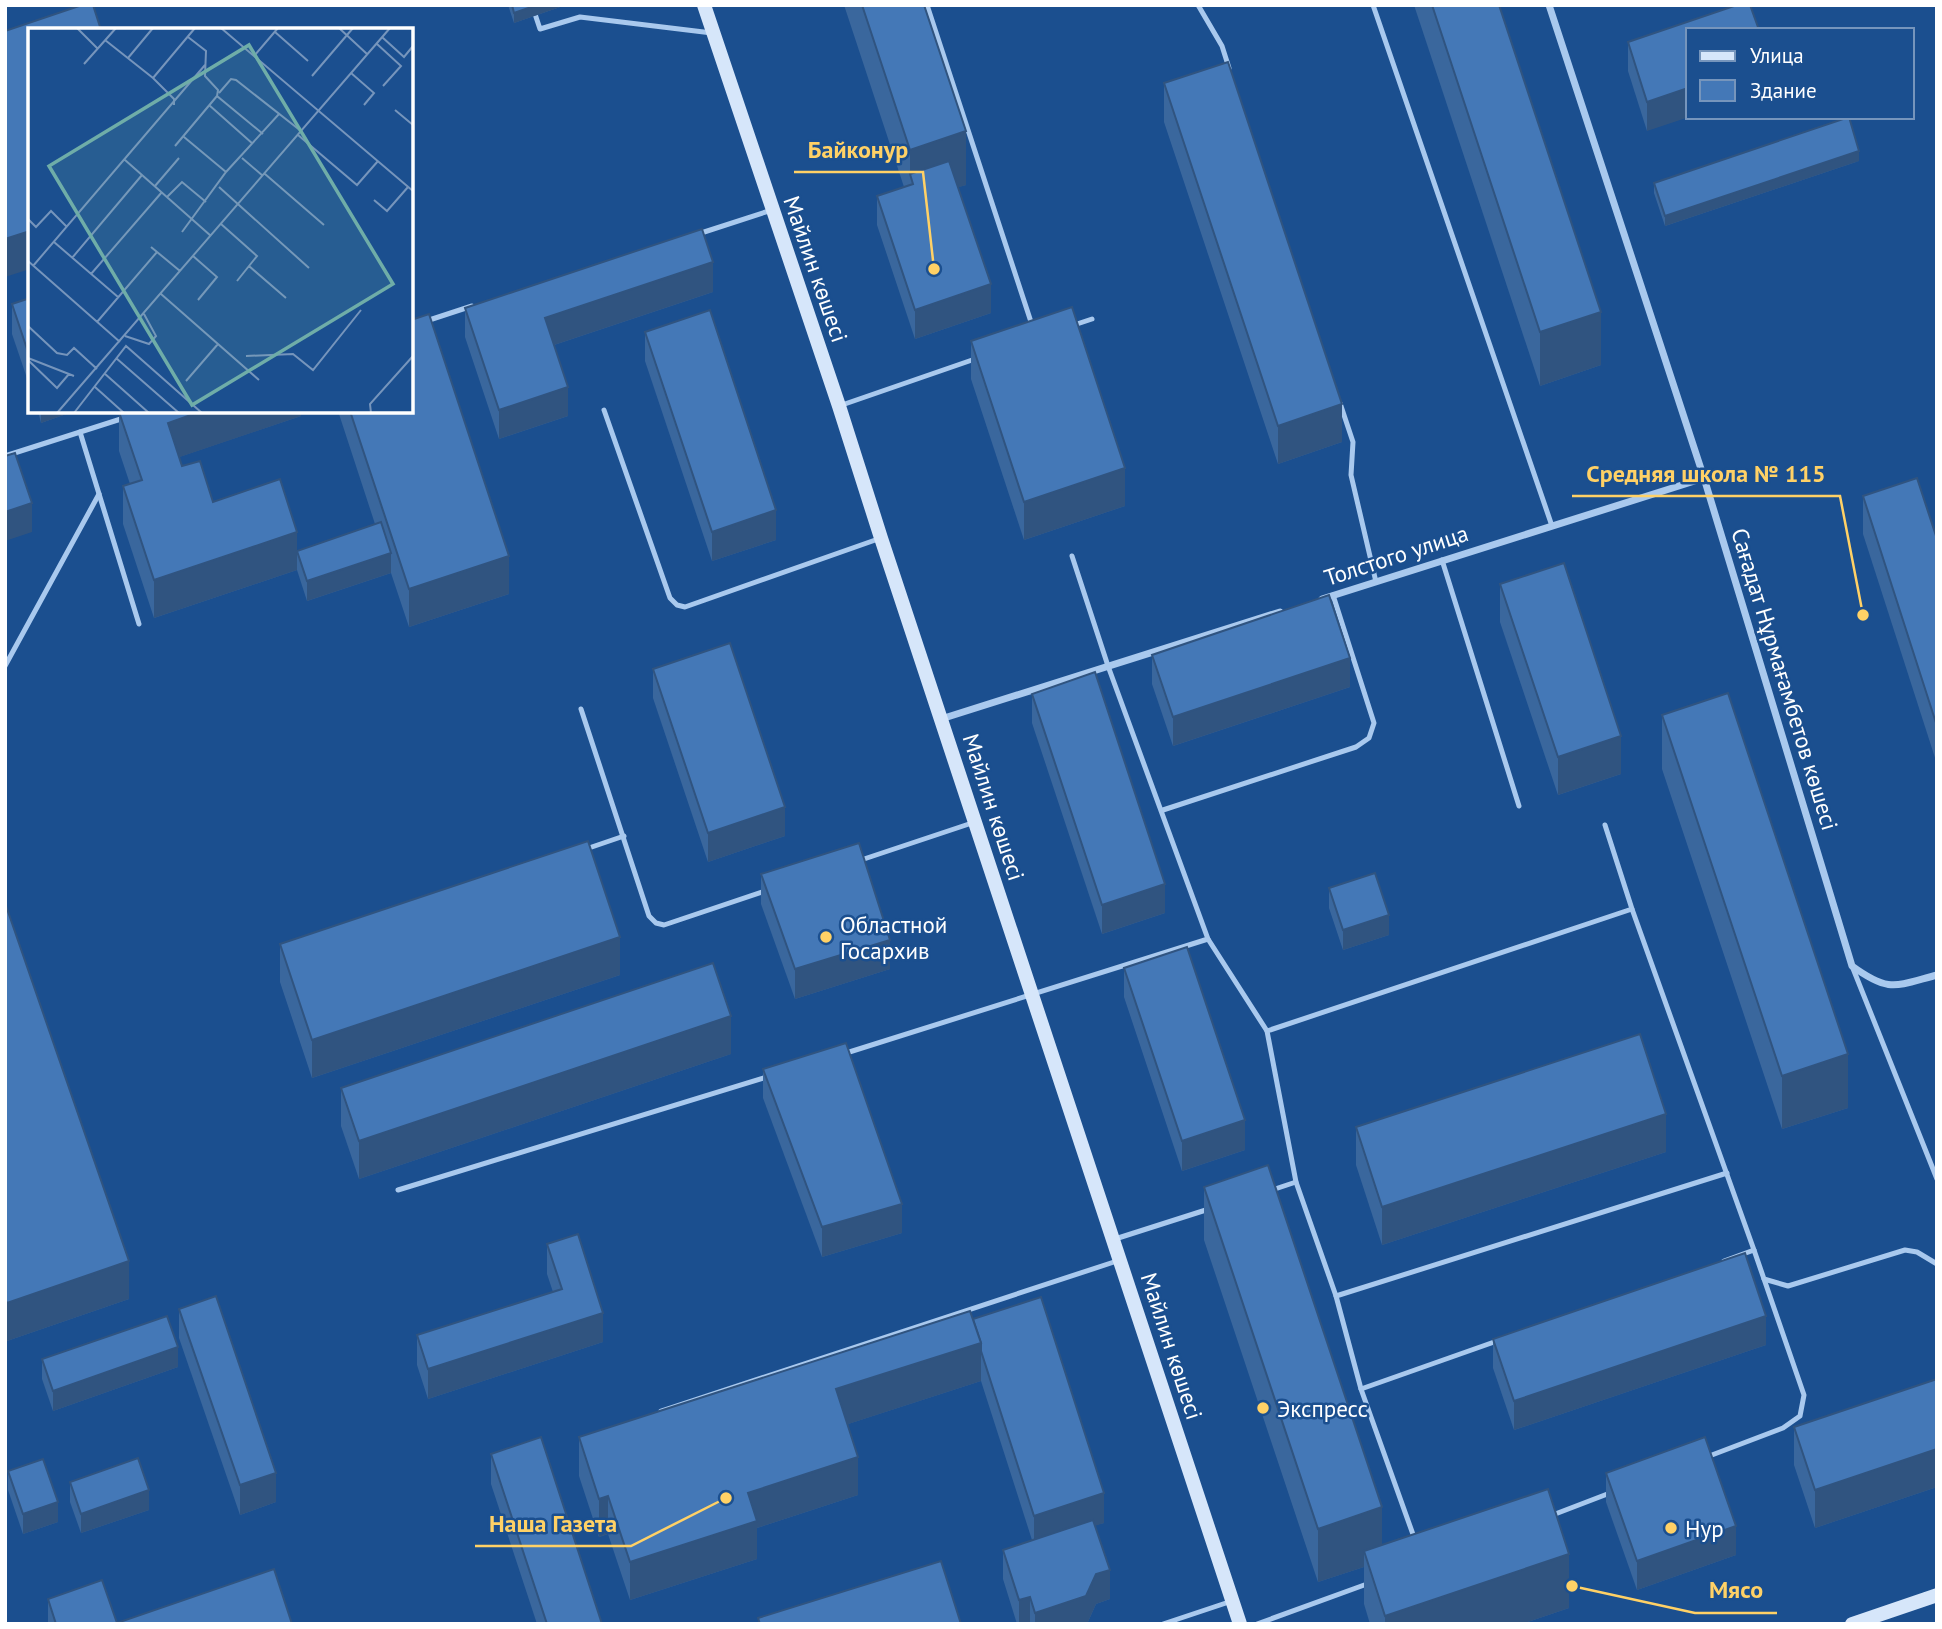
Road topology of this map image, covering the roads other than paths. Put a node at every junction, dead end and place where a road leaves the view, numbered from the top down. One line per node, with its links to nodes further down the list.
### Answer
1 (533, 5): 7 (lane)
2 (704, 5): 7 (main road, Майлин көшесі)
3 (927, 5): 15 (lane)
4 (1198, 5): 8 (lane)
5 (1373, 5): 25 (lane)
6 (1549, 5): 23 (street, Сағадат Нұрмағамбетов көшесі)
7 (713, 34): 9 (main road, Майлин көшесі)
8 (1230, 72)
9 (772, 211): 10 (lane); 18 (main road, Майлин көшесі)
10 (687, 238)
11 (483, 303): 13 (lane)
12 (1092, 319): 14 (lane)
13 (413, 325)
14 (1069, 326)
15 (1036, 337)
16 (985, 355): 18 (lane)
17 (1336, 389): 29 (lane)
18 (839, 407): 26 (main road, Майлин көшесі)
19 (604, 410): 26 (lane)
20 (131, 415): 21 (lane)
21 (80, 432): 22 (lane); 24 (lane)
22 (5, 456)
23 (1704, 478): 25 (street, Толстого улица); 48 (street, Сағадат Нұрмағамбетов көшесі)
24 (99, 494): 33 (lane); 34 (lane)
25 (1552, 526): 28 (street, Толстого улица)
26 (881, 538): 37 (main road, Майлин көшесі)
27 (1072, 556): 35 (lane)
28 (1442, 560): 29 (street, Толстого улица); 38 (lane)
29 (1376, 582): 30 (street, Толстого улица)
30 (1333, 595): 31 (street, Толстого улица); 39 (lane)
31 (1307, 603)
32 (1294, 607): 35 (street)
33 (139, 624)
34 (5, 666)
35 (1108, 666): 37 (street); 39 (lane)
36 (581, 709): 42 (lane)
37 (940, 719): 40 (main road, Майлин көшесі)
38 (1518, 806)
39 (1163, 810): 47 (lane)
40 (975, 822): 44 (lane); 50 (main road, Майлин көшесі)
41 (1605, 825): 46 (lane)
42 (624, 836): 43 (lane); 45 (lane)
43 (572, 853)
44 (847, 864)
45 (768, 890)
46 (1632, 909): 51 (lane); 54 (lane)
47 (1208, 939): 50 (lane); 51 (lane)
48 (1852, 966): 49 (street); 55 (lane)
49 (1937, 975)
50 (1032, 995): 52 (lane); 60 (main road, Майлин көшесі)
51 (1267, 1031): 56 (lane)
52 (836, 1056)
53 (783, 1072): 57 (lane)
54 (1727, 1173): 61 (lane); 66 (lane)
55 (1937, 1179)
56 (1296, 1182): 58 (lane); 66 (lane)
57 (398, 1190)
58 (1269, 1191)
59 (1217, 1207): 60 (lane)
60 (1113, 1240): 62 (main road, Майлин көшесі)
61 (1754, 1250): 63 (lane); 65 (lane)
62 (1120, 1260): 69 (lane); 76 (main road, Майлин көшесі)
63 (1714, 1264)
64 (1937, 1264): 65 (lane)
65 (1764, 1279): 70 (lane)
66 (1336, 1296): 68 (lane)
67 (1505, 1338): 68 (lane)
68 (1361, 1389): 73 (lane)
69 (654, 1413)
70 (1693, 1462)
71 (1617, 1491): 72 (lane)
72 (1541, 1520)
73 (1419, 1551)
74 (1376, 1581): 80 (lane)
75 (1937, 1595): 77 (main road)
76 (1232, 1601): 78 (lane); 79 (main road, Майлин көшесі)
77 (1858, 1623)
78 (1163, 1624)
79 (1240, 1624)
80 (1257, 1624)

